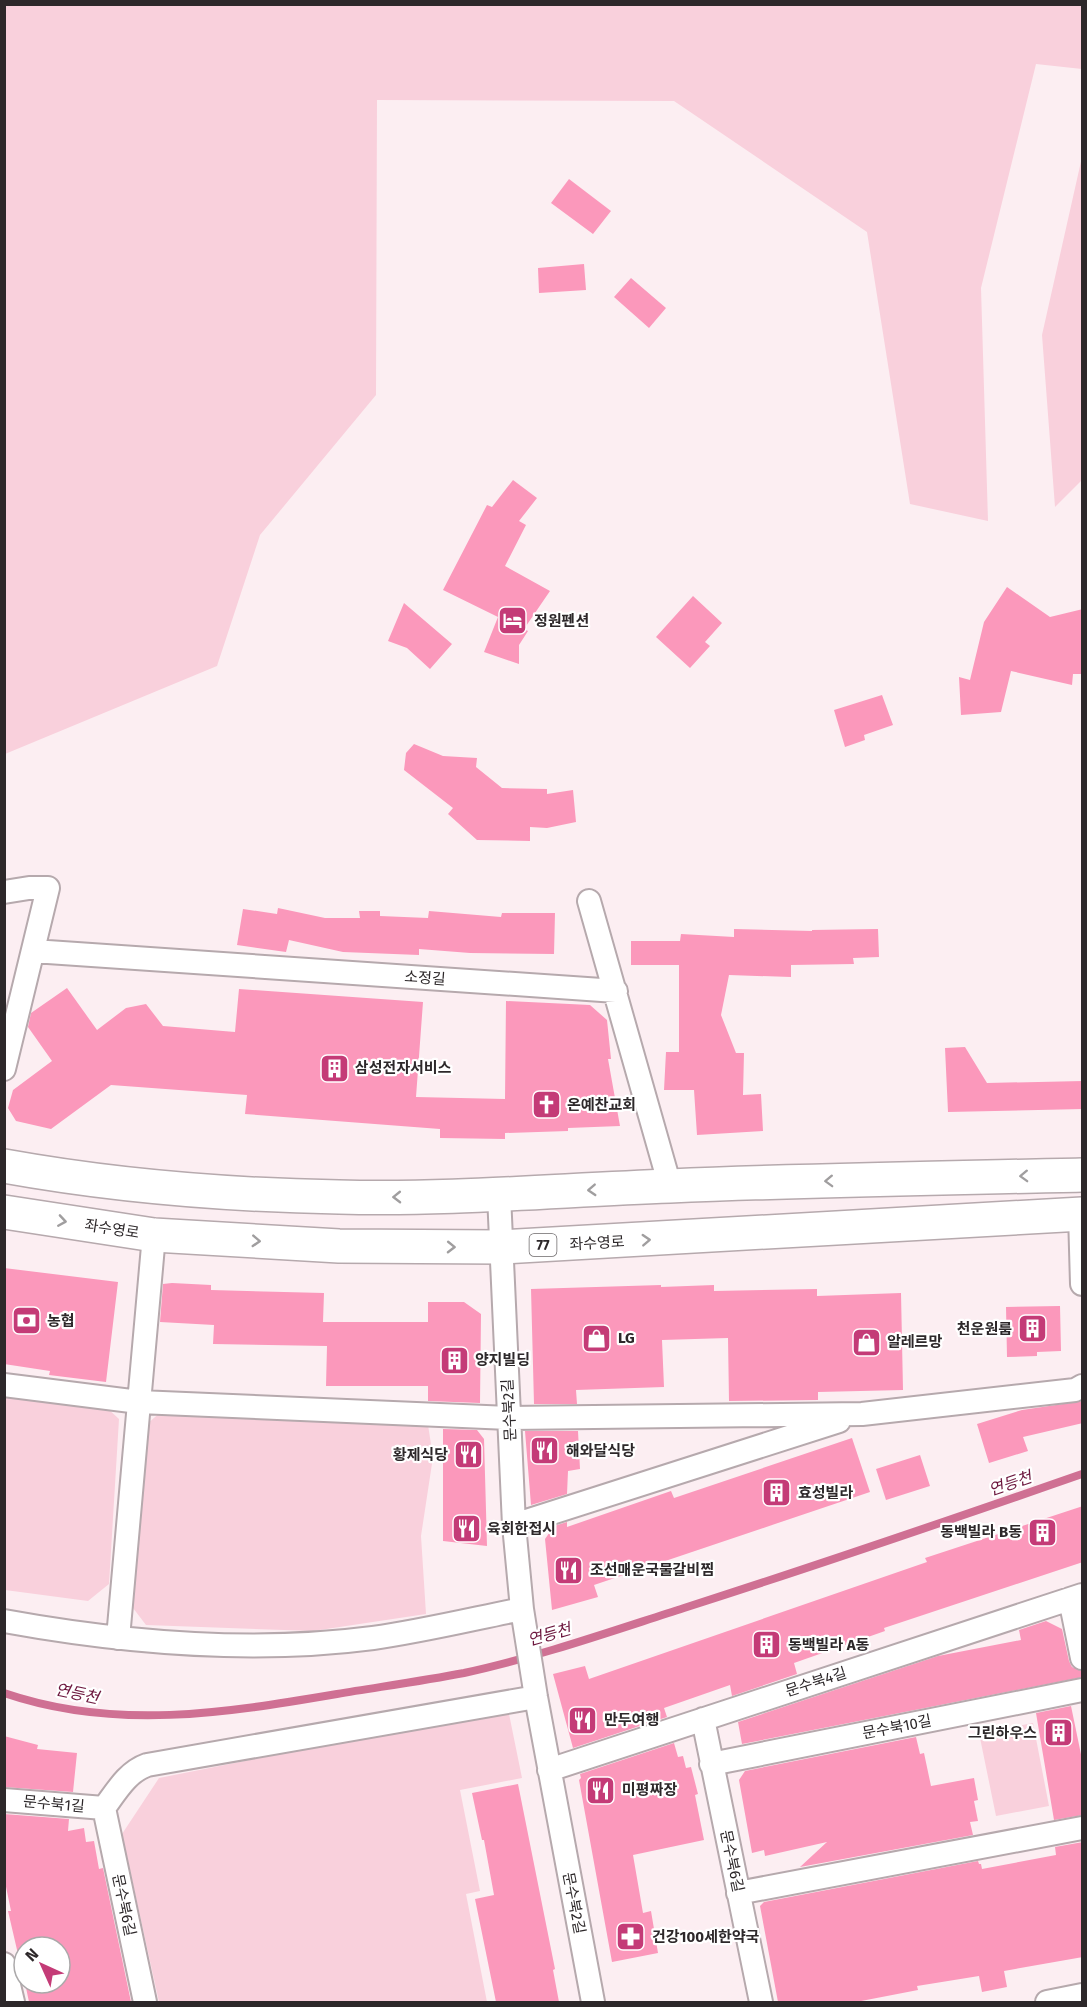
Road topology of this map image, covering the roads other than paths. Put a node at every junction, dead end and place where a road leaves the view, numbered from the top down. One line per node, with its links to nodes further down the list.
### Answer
1 (4, 892): 3 (street)
2 (589, 901): 4 (street)
3 (33, 951): 4 (street, 소정길); 5 (street)
4 (616, 991): 8 (street)
5 (4, 1069)
6 (4, 1166): 10 (main road)
7 (1083, 1175): 8 (main road, one-way to 8)
8 (670, 1186): 9 (main road, one-way to 9)
9 (499, 1195): 10 (main road, one-way to 10); 15 (street, 문수북2길)
10 (340, 1197): 14 (main road)
11 (4, 1212): 13 (main road, 좌수영로 / 77, one-way to 13)
12 (1081, 1214): 15 (main road, 좌수영로 / 77, one-way to 12); 16 (street)
13 (154, 1235): 14 (main road, 좌수영로 / 77, one-way to 14); 19 (street)
14 (339, 1246): 15 (main road, 좌수영로 / 77, one-way to 15)
15 (501, 1247): 21 (street, 문수북2길)
16 (1083, 1284)
17 (4, 1385): 19 (street)
18 (1083, 1386): 20 (street)
19 (139, 1402): 21 (street); 26 (street)
20 (862, 1414): 21 (street); 22 (street)
21 (510, 1419): 22 (street, 문수북2길)
22 (514, 1524): 24 (street, 문수북2길)
23 (1076, 1597): 27 (street); 30 (street, 문수북4길)
24 (523, 1616): 26 (street); 29 (street, 문수북2길)
25 (4, 1621): 26 (street)
26 (118, 1638)
27 (1083, 1658)
28 (1083, 1690): 31 (street, 문수북10길)
29 (536, 1697): 32 (street, 문수북2길); 34 (street)
30 (703, 1719): 31 (street, 문수북6길); 32 (street, 문수북4길)
31 (711, 1764): 36 (street, 문수북6길)
32 (549, 1770): 41 (street, 문수북2길)
33 (4, 1800): 34 (street, 문수북1길)
34 (104, 1808): 40 (street, 문수북6길)
35 (1083, 1827): 36 (street)
36 (738, 1893): 42 (street, 문수북6길)
37 (4, 1964): 39 (street)
38 (1083, 1995): 43 (street)
39 (13, 2002)
40 (145, 2002)
41 (593, 2002)
42 (761, 2002)
43 (1047, 2002)

